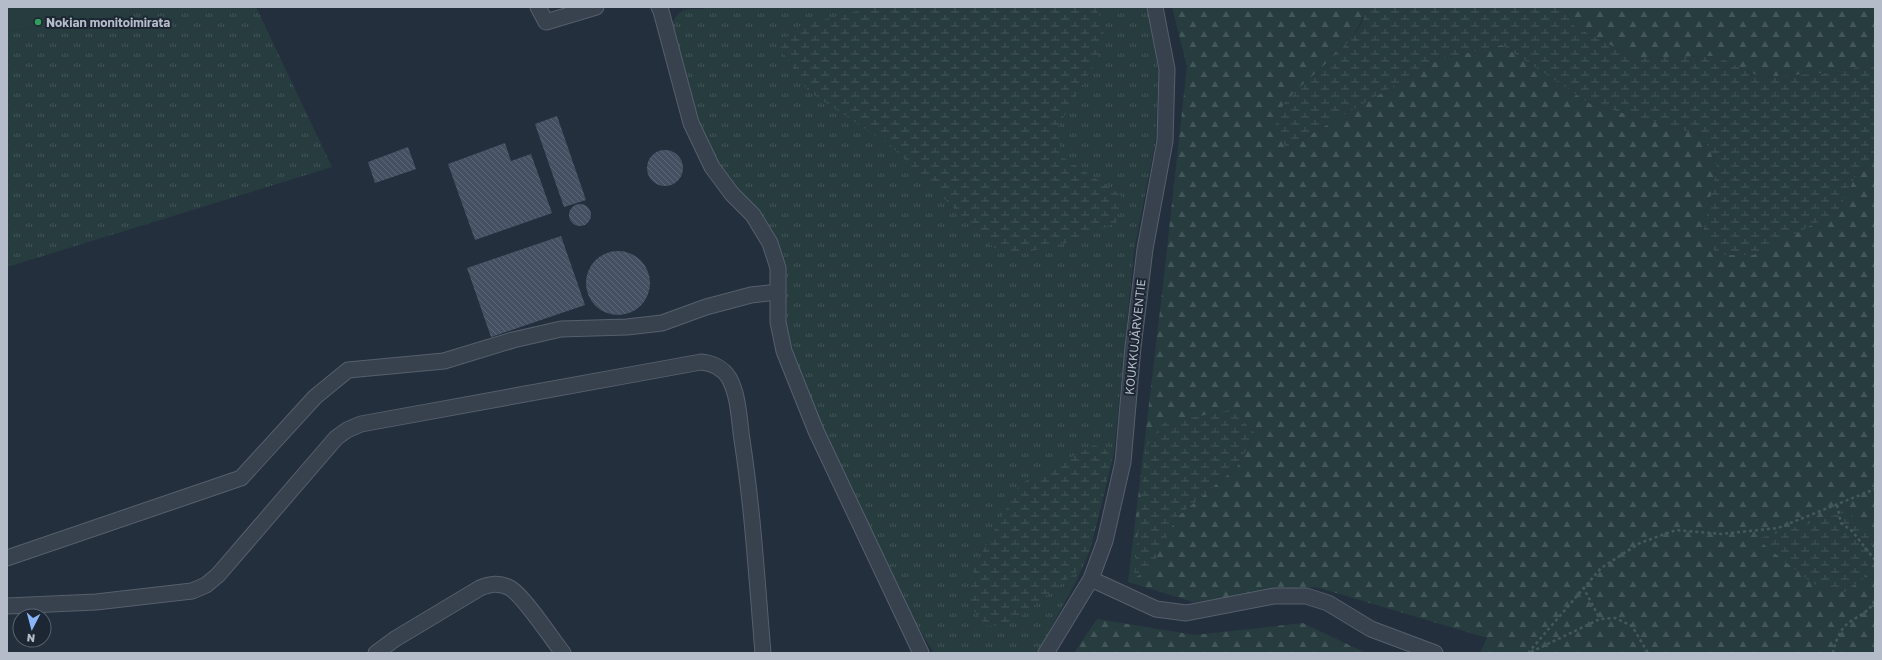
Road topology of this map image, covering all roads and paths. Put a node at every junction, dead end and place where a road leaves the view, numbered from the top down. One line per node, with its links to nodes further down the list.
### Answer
1 (538, 7): 2 (street)
2 (596, 7)
3 (1155, 7): 10 (street, KOUKKUJÄRVENTIE)
4 (663, 8): 5 (street)
5 (778, 292): 8 (street); 18 (street)
6 (1875, 489): 7 (path)
7 (1837, 505): 9 (path); 11 (path)
8 (7, 558)
9 (1875, 560)
10 (1091, 579): 19 (street, KOUKKUJÄRVENTIE); 20 (street)
11 (1583, 587): 14 (path); 21 (path)
12 (1875, 598): 23 (path)
13 (7, 606): 17 (street)
14 (1600, 619): 21 (path); 22 (path)
15 (376, 653): 16 (street)
16 (563, 653)
17 (762, 653)
18 (921, 653)
19 (1046, 653)
20 (1435, 653)
21 (1528, 653)
22 (1648, 653)
23 (1833, 653)

